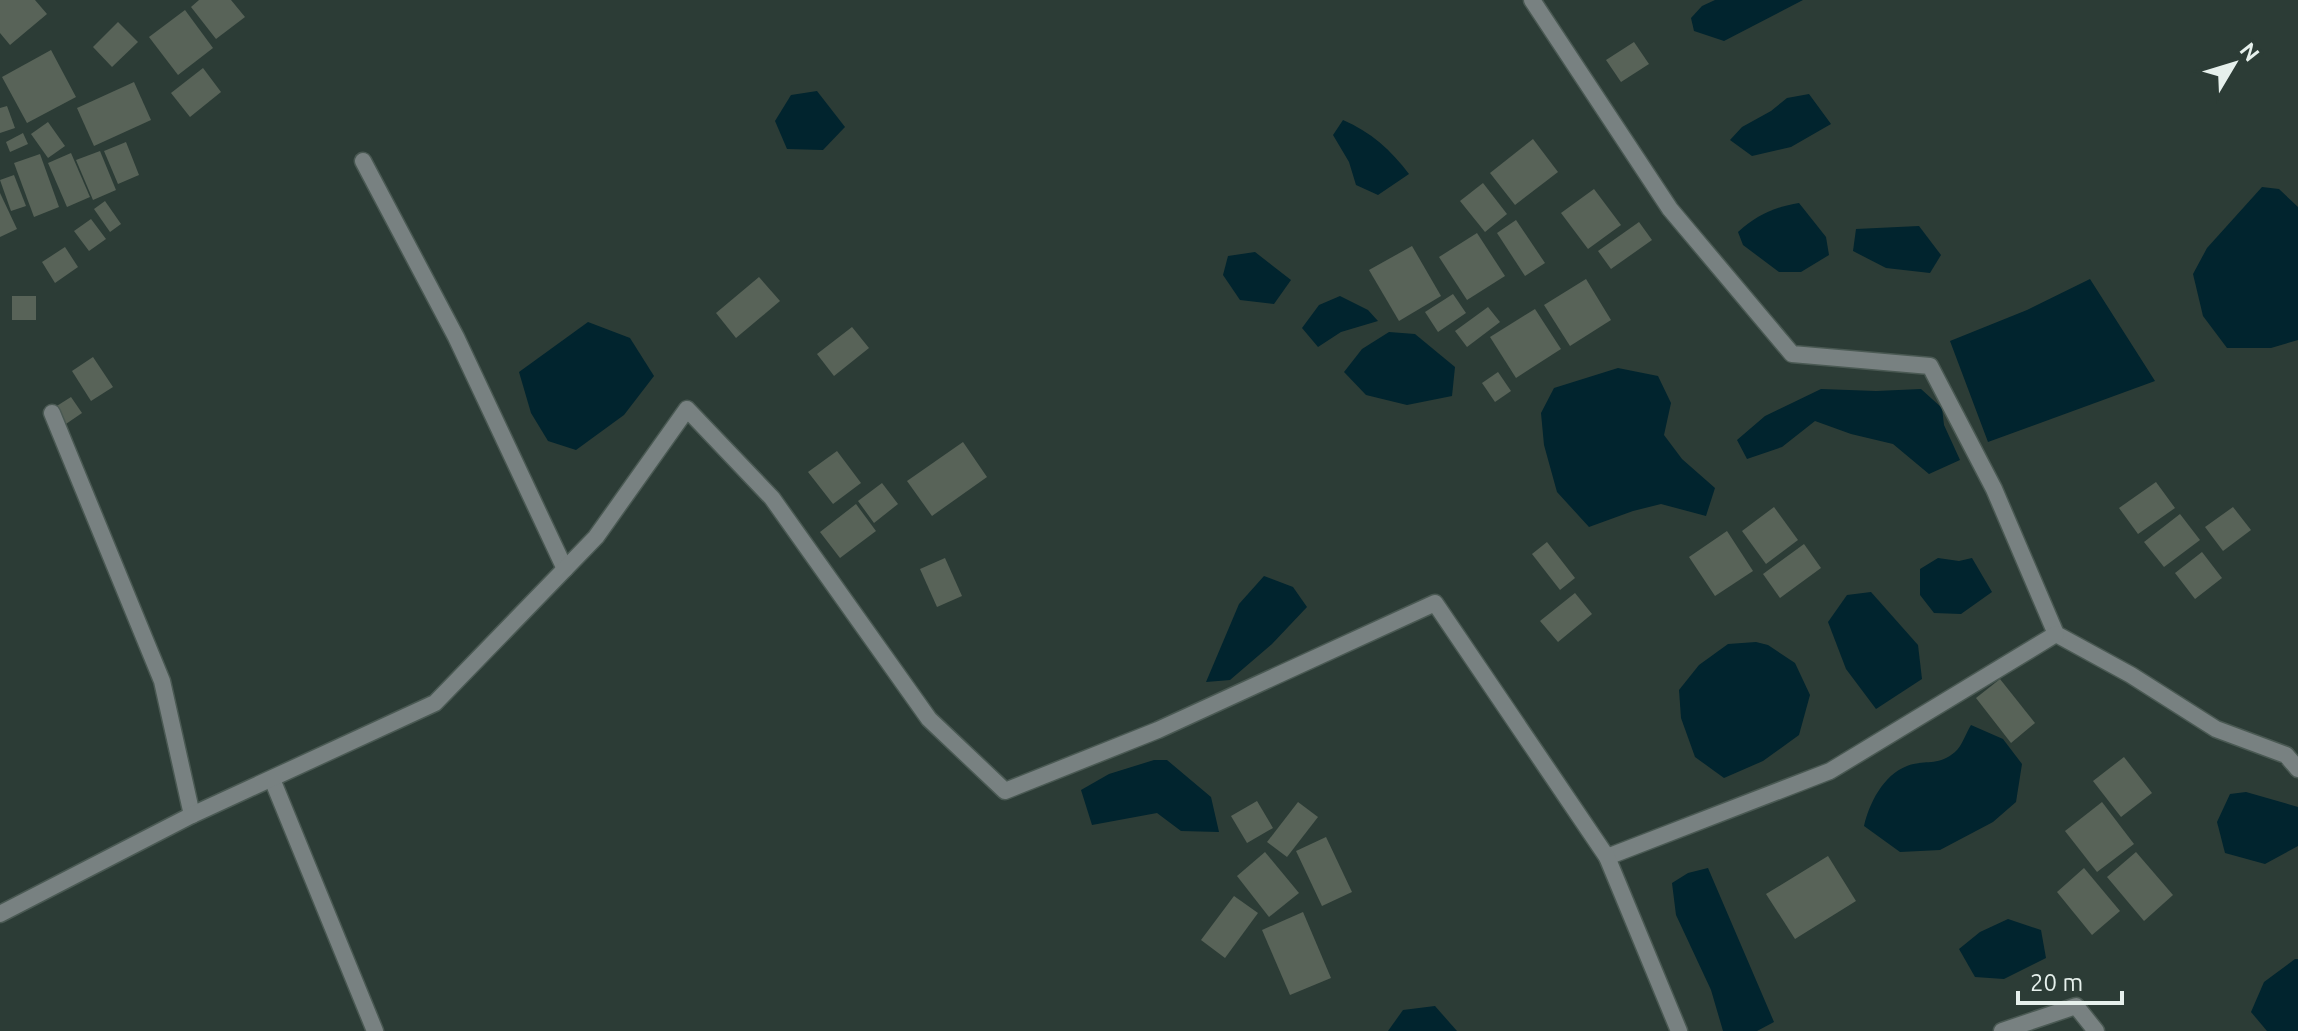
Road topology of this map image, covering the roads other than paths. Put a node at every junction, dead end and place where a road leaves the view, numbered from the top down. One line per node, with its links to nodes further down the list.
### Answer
1 (1532, 0): 5 (street)
2 (363, 161): 4 (street)
3 (52, 413): 8 (street)
4 (565, 569): 7 (street); 9 (street)
5 (2056, 634): 6 (street); 9 (street)
6 (2298, 769)
7 (272, 779): 8 (street); 11 (street)
8 (192, 815): 10 (street)
9 (1607, 857): 12 (street)
10 (0, 914)
11 (375, 1031)
12 (1679, 1031)
13 (2002, 1031): 14 (street)
14 (2096, 1031)

